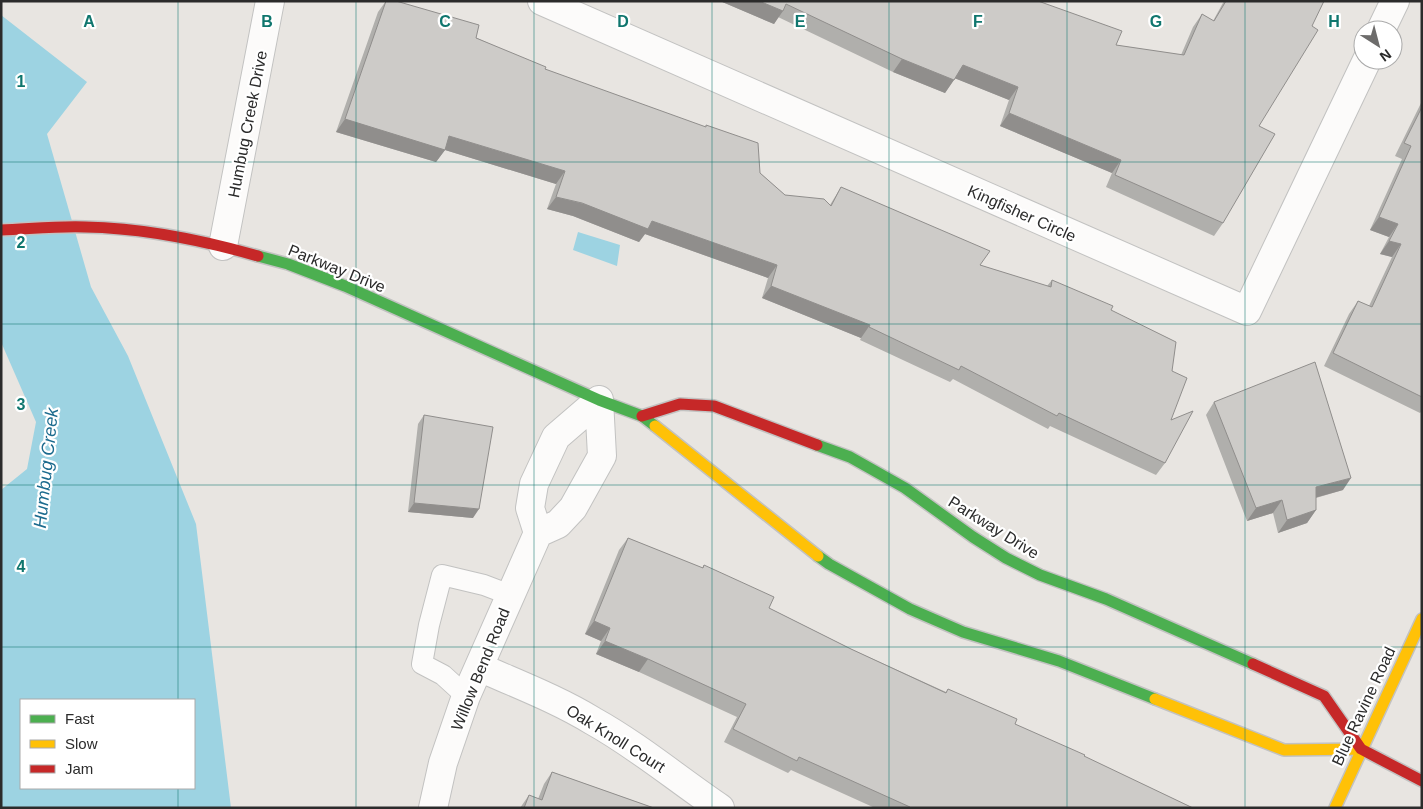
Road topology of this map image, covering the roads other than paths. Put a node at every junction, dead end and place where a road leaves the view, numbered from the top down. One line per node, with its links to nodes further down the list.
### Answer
1 (270, 1): 7 (street, Humbug Creek Drive)
2 (542, 1): 5 (street, Kingfisher Circle)
3 (1395, 1): 4 (street)
4 (1386, 20)
5 (1362, 70)
6 (1, 230): 7 (street, Parkway Drive)
7 (223, 246): 8 (street, Parkway Drive)
8 (599, 400): 9 (street, Parkway Drive); 10 (street); 10 (street)
9 (642, 416): 15 (street, Parkway Drive); 15 (street, Parkway Drive)
10 (538, 533): 11 (street, Willow Bend Road)
11 (510, 595): 13 (street, Willow Bend Road); 14 (lane)
12 (1422, 619): 15 (street, Blue Ravine Road)
13 (478, 667): 14 (street, Willow Bend Road); 18 (street, Oak Knoll Court)
14 (466, 696): 17 (street, Willow Bend Road)
15 (1361, 749): 16 (street, Parkway Drive); 19 (street, Blue Ravine Road)
16 (1422, 781)
17 (433, 808)
18 (720, 808)
19 (1335, 808)

